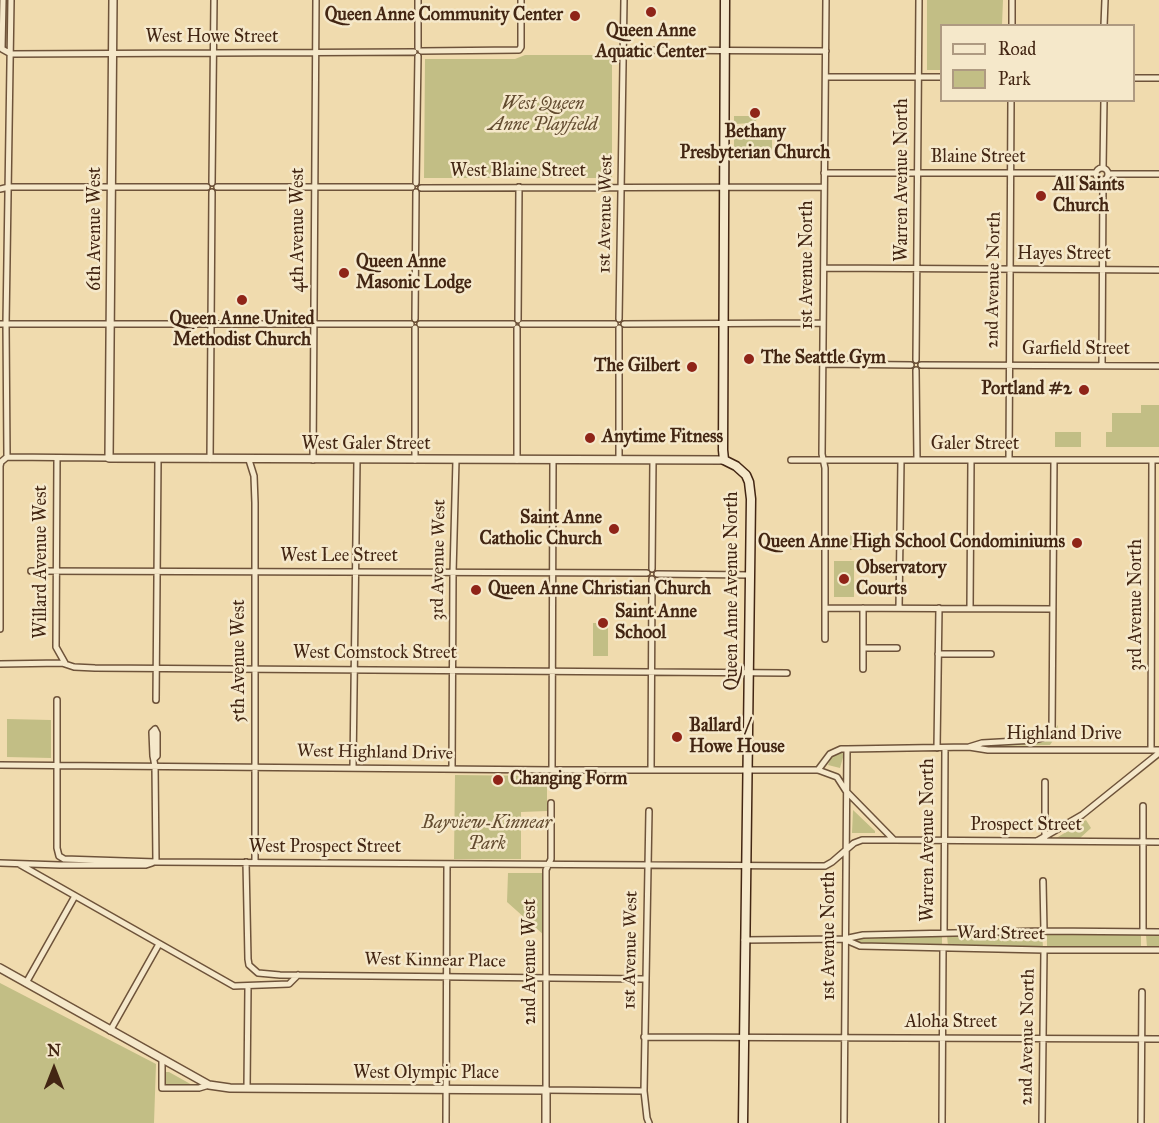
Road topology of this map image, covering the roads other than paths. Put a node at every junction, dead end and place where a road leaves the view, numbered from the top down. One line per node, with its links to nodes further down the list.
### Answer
1 (3, 0): 22 (street)
2 (11, 0): 22 (street)
3 (113, 0): 23 (street, 6th Avenue West)
4 (214, 0): 20 (street)
5 (316, 0): 21 (street, 4th Avenue West)
6 (418, 0): 19 (street)
7 (521, 0): 19 (street, West Howe Street)
8 (624, 0): 16 (street, 1st Avenue West)
9 (725, 0): 17 (main road)
10 (826, 0): 18 (street, 1st Avenue North)
11 (919, 0): 25 (street, Warren Avenue North)
12 (1012, 0): 14 (street)
13 (1105, 0): 15 (street)
14 (1012, 24)
15 (1104, 24)
16 (623, 50): 17 (street); 40 (street, 1st Avenue West)
17 (724, 50): 18 (street); 47 (main road)
18 (826, 51): 24 (street, 1st Avenue North)
19 (418, 52): 21 (street, West Howe Street); 45 (street)
20 (214, 53): 21 (street, West Howe Street); 23 (street, West Howe Street); 43 (street)
21 (315, 53): 44 (street, 4th Avenue West)
22 (10, 54): 23 (street, West Howe Street); 41 (street)
23 (112, 54): 42 (street, 6th Avenue West)
24 (826, 77): 25 (street); 32 (street, 1st Avenue North)
25 (918, 77): 26 (street); 33 (street, Warren Avenue North)
26 (940, 77)
27 (1135, 78): 28 (street)
28 (1159, 78)
29 (1011, 102): 34 (street, 2nd Avenue North)
30 (1104, 102): 31 (street)
31 (1103, 168): 35 (street); 36 (street)
32 (824, 173): 33 (street, Blaine Street); 48 (street, 1st Avenue North)
33 (919, 173): 34 (street, Blaine Street); 51 (street, Warren Avenue North)
34 (1011, 173): 35 (street, Blaine Street); 52 (street, 2nd Avenue North)
35 (1096, 173): 38 (street)
36 (1108, 174): 37 (street); 38 (street)
37 (1159, 174)
38 (1103, 180): 53 (street)
39 (0, 184): 41 (street, West Blaine Street)
40 (621, 186): 46 (street, West Blaine Street); 47 (street, West Blaine Street); 62 (street, 1st Avenue West)
41 (9, 187): 42 (street, West Blaine Street); 49 (street, West Blaine Street); 56 (street)
42 (111, 187): 43 (street, West Blaine Street); 57 (street, 6th Avenue West)
43 (212, 187): 44 (street, West Blaine Street); 58 (street)
44 (314, 187): 45 (street, West Blaine Street); 59 (street, 4th Avenue West)
45 (416, 187): 46 (street, West Blaine Street); 60 (street)
46 (519, 187): 61 (street)
47 (723, 187): 48 (street); 63 (main road)
48 (824, 187): 50 (street, 1st Avenue North)
49 (0, 189)
50 (824, 268): 51 (street, Hayes Street); 55 (street, 1st Avenue North)
51 (918, 269): 52 (street, Hayes Street); 65 (street, Warren Avenue North)
52 (1010, 269): 53 (street, Hayes Street); 66 (street, 2nd Avenue North)
53 (1103, 270): 54 (street, Hayes Street); 67 (street)
54 (1159, 270)
55 (823, 323): 63 (street); 64 (street, 1st Avenue North)
56 (3, 324): 57 (street); 69 (street)
57 (110, 324): 58 (street); 71 (street, 6th Avenue West)
58 (211, 324): 59 (street); 73 (street)
59 (313, 324): 60 (street); 75 (street, 4th Avenue West)
60 (415, 324): 61 (street); 77 (street)
61 (518, 324): 62 (street); 79 (street)
62 (619, 324): 63 (street); 81 (street, 1st Avenue West)
63 (723, 324): 83 (main road)
64 (823, 364): 65 (street, Garfield Street); 85 (street, 1st Avenue North)
65 (916, 365): 66 (street, Garfield Street); 87 (street, Warren Avenue North)
66 (1008, 365): 67 (street, Garfield Street); 89 (street, 2nd Avenue North)
67 (1102, 366): 68 (street, Garfield Street)
68 (1159, 366)
69 (7, 457): 70 (street, West Galer Street); 103 (street)
70 (57, 458): 71 (street, West Galer Street); 94 (street, Willard Avenue West)
71 (109, 458): 72 (street, West Galer Street)
72 (158, 459): 73 (street, West Galer Street); 96 (street)
73 (210, 459): 74 (street, West Galer Street)
74 (249, 460): 75 (street, West Galer Street); 97 (street, 5th Avenue West)
75 (313, 460): 76 (street, West Galer Street)
76 (357, 460): 77 (street, West Galer Street); 98 (street)
77 (415, 460): 78 (street, West Galer Street)
78 (456, 460): 79 (street, West Galer Street); 99 (street, 3rd Avenue West)
79 (517, 460): 80 (street, West Galer Street)
80 (553, 460): 81 (street, West Galer Street); 100 (street)
81 (619, 460): 82 (street, West Galer Street)
82 (653, 460): 83 (street, West Galer Street); 101 (street)
83 (724, 460): 102 (main road, Queen Anne Avenue North)
84 (791, 460): 85 (street, Galer Street)
85 (823, 460): 86 (street, Galer Street); 104 (street, 1st Avenue North)
86 (901, 460): 87 (street, Galer Street); 106 (street)
87 (917, 460): 88 (street, Galer Street)
88 (971, 460): 89 (street, Galer Street); 108 (street)
89 (1009, 460): 90 (street, Galer Street)
90 (1054, 460): 91 (street, Galer Street); 109 (street)
91 (1152, 460): 92 (street, Galer Street); 93 (street, 3rd Avenue North)
92 (1159, 460)
93 (1156, 562): 133 (street, 3rd Avenue North)
94 (57, 570): 95 (street, West Lee Street); 96 (street, West Lee Street); 116 (street, Willard Avenue West)
95 (31, 571)
96 (156, 571): 97 (street, West Lee Street); 118 (street)
97 (255, 571): 98 (street, West Lee Street); 119 (street, 5th Avenue West)
98 (355, 572): 99 (street, West Lee Street); 120 (street)
99 (453, 573): 100 (street, West Lee Street); 121 (street, 3rd Avenue West)
100 (552, 573): 101 (street, West Lee Street); 123 (street)
101 (652, 574): 102 (street, West Lee Street); 124 (street)
102 (751, 575): 125 (main road, Queen Anne Avenue North)
103 (0, 596): 110 (street)
104 (825, 608): 105 (street); 111 (street, 1st Avenue North)
105 (863, 608): 106 (street); 112 (street)
106 (899, 608): 107 (street)
107 (939, 608): 108 (street); 114 (street, Warren Avenue North)
108 (970, 608): 109 (street)
109 (1053, 609): 129 (street, Highland Drive)
110 (0, 629)
111 (825, 639)
112 (863, 648): 113 (street); 122 (street)
113 (897, 648)
114 (938, 654): 115 (street); 130 (street, Warren Avenue North)
115 (991, 654)
116 (64, 663): 117 (street, West Comstock Street); 118 (street, West Comstock Street)
117 (0, 664)
118 (156, 668): 119 (street, West Comstock Street); 128 (street)
119 (255, 668): 120 (street, West Comstock Street); 139 (street, 5th Avenue West)
120 (355, 669): 121 (street, West Comstock Street); 140 (street)
121 (452, 669): 123 (street, West Comstock Street); 141 (street, 3rd Avenue West)
122 (863, 669)
123 (552, 670): 124 (street, West Comstock Street); 143 (street)
124 (652, 672): 125 (street, West Comstock Street); 144 (street)
125 (750, 672): 126 (street, West Comstock Street); 142 (main road, Queen Anne Avenue North)
126 (787, 672)
127 (57, 700): 137 (street)
128 (156, 700)
129 (969, 747): 131 (street, Highland Drive); 133 (street, Highland Drive)
130 (937, 748): 131 (street, Highland Drive); 132 (street, Highland Drive)
131 (945, 748): 153 (street, Warren Avenue North)
132 (847, 749): 145 (street); 147 (street, 1st Avenue North)
133 (1151, 750): 134 (street, Highland Drive)
134 (1159, 752): 151 (street)
135 (155, 758): 138 (street)
136 (0, 765): 137 (street, West Highland Drive)
137 (58, 765): 138 (street, West Highland Drive); 158 (street, West Prospect Street)
138 (155, 766): 139 (street, West Highland Drive); 158 (street)
139 (255, 767): 140 (street, West Highland Drive); 160 (street, 5th Avenue West)
140 (353, 767): 141 (street, West Highland Drive)
141 (452, 769): 143 (street, West Highland Drive)
142 (749, 769): 144 (street, West Highland Drive); 145 (street); 166 (main road, Queen Anne Avenue North)
143 (552, 770): 144 (street, West Highland Drive)
144 (651, 770)
145 (818, 770): 147 (street)
146 (1045, 782): 151 (street)
147 (846, 791): 152 (street); 157 (street, 1st Avenue North)
148 (551, 803): 164 (street, 2nd Avenue West)
149 (1143, 806): 155 (street)
150 (649, 811): 165 (street, 1st Avenue West)
151 (1045, 837): 154 (street)
152 (894, 840): 153 (street, Prospect Street); 157 (street, Prospect Street)
153 (945, 840): 154 (street, Prospect Street); 172 (street, Warren Avenue North)
154 (1036, 842): 155 (street, Prospect Street)
155 (1143, 842): 156 (street, Prospect Street); 170 (street)
156 (1159, 842)
157 (846, 849): 166 (street, Prospect Street); 173 (street, 1st Avenue North)
158 (156, 862): 159 (street, West Prospect Street); 162 (street, West Prospect Street)
159 (246, 862): 160 (street, West Prospect Street); 180 (street, West Kinnear Place)
160 (255, 862): 163 (street, West Prospect Street)
161 (0, 863): 162 (street, West Prospect Street)
162 (19, 864): 168 (street, West Kinnear Place)
163 (447, 864): 164 (street, West Prospect Street); 181 (street)
164 (549, 864): 165 (street, West Prospect Street); 182 (street, 2nd Avenue West)
165 (648, 864): 166 (street, West Prospect Street); 183 (street, 1st Avenue West)
166 (746, 865): 174 (main road, Queen Anne Avenue North)
167 (1043, 881): 169 (street)
168 (75, 896): 175 (street, West Kinnear Place); 184 (street)
169 (1044, 931): 170 (street, Ward Street); 172 (street, Ward Street)
170 (1143, 932): 171 (street, Ward Street)
171 (1159, 932)
172 (944, 933): 173 (street, Ward Street)
173 (844, 939): 174 (street, Ward Street); 176 (street, Ward Street); 190 (street, 1st Avenue North)
174 (744, 940): 189 (main road, Queen Anne Avenue North)
175 (159, 944): 185 (street, West Kinnear Place); 187 (street)
176 (943, 948): 177 (street, Ward Street); 191 (street, Warren Avenue North)
177 (1044, 950): 178 (street, Ward Street); 192 (street, 2nd Avenue North)
178 (1159, 950)
179 (0, 968): 184 (street, West Olympic Place)
180 (297, 975): 181 (street, West Kinnear Place); 185 (street, West Kinnear Place)
181 (447, 976): 182 (street, West Kinnear Place); 198 (street)
182 (546, 978): 183 (street, West Kinnear Place); 199 (street, 2nd Avenue West)
183 (644, 979): 188 (street, 1st Avenue West)
184 (26, 983): 187 (street, West Olympic Place)
185 (248, 987): 197 (street)
186 (1142, 992): 193 (street)
187 (110, 1030): 195 (street, West Olympic Place)
188 (644, 1037): 189 (street, Aloha Street); 200 (street, 1st Avenue West)
189 (744, 1037): 190 (street, Aloha Street); 204 (main road, Queen Anne Avenue North)
190 (845, 1038): 191 (street, Aloha Street); 205 (street, 1st Avenue North)
191 (942, 1038): 192 (street, Aloha Street); 206 (street, Warren Avenue North)
192 (1042, 1038): 193 (street, Aloha Street); 207 (street, 2nd Avenue North)
193 (1141, 1039): 194 (street, Aloha Street); 208 (street)
194 (1159, 1039)
195 (162, 1060): 196 (street, West Olympic Place); 196 (street, West Olympic Place)
196 (209, 1085): 197 (street, West Olympic Place)
197 (248, 1088): 198 (street, West Olympic Place)
198 (446, 1089): 199 (street, West Olympic Place); 201 (street)
199 (546, 1090): 200 (street, West Olympic Place); 202 (street, 2nd Avenue West)
200 (644, 1091): 203 (street, 1st Avenue West)
201 (446, 1123)
202 (546, 1123)
203 (650, 1123)
204 (743, 1123)
205 (844, 1123)
206 (942, 1123)
207 (1042, 1123)
208 (1141, 1123)

